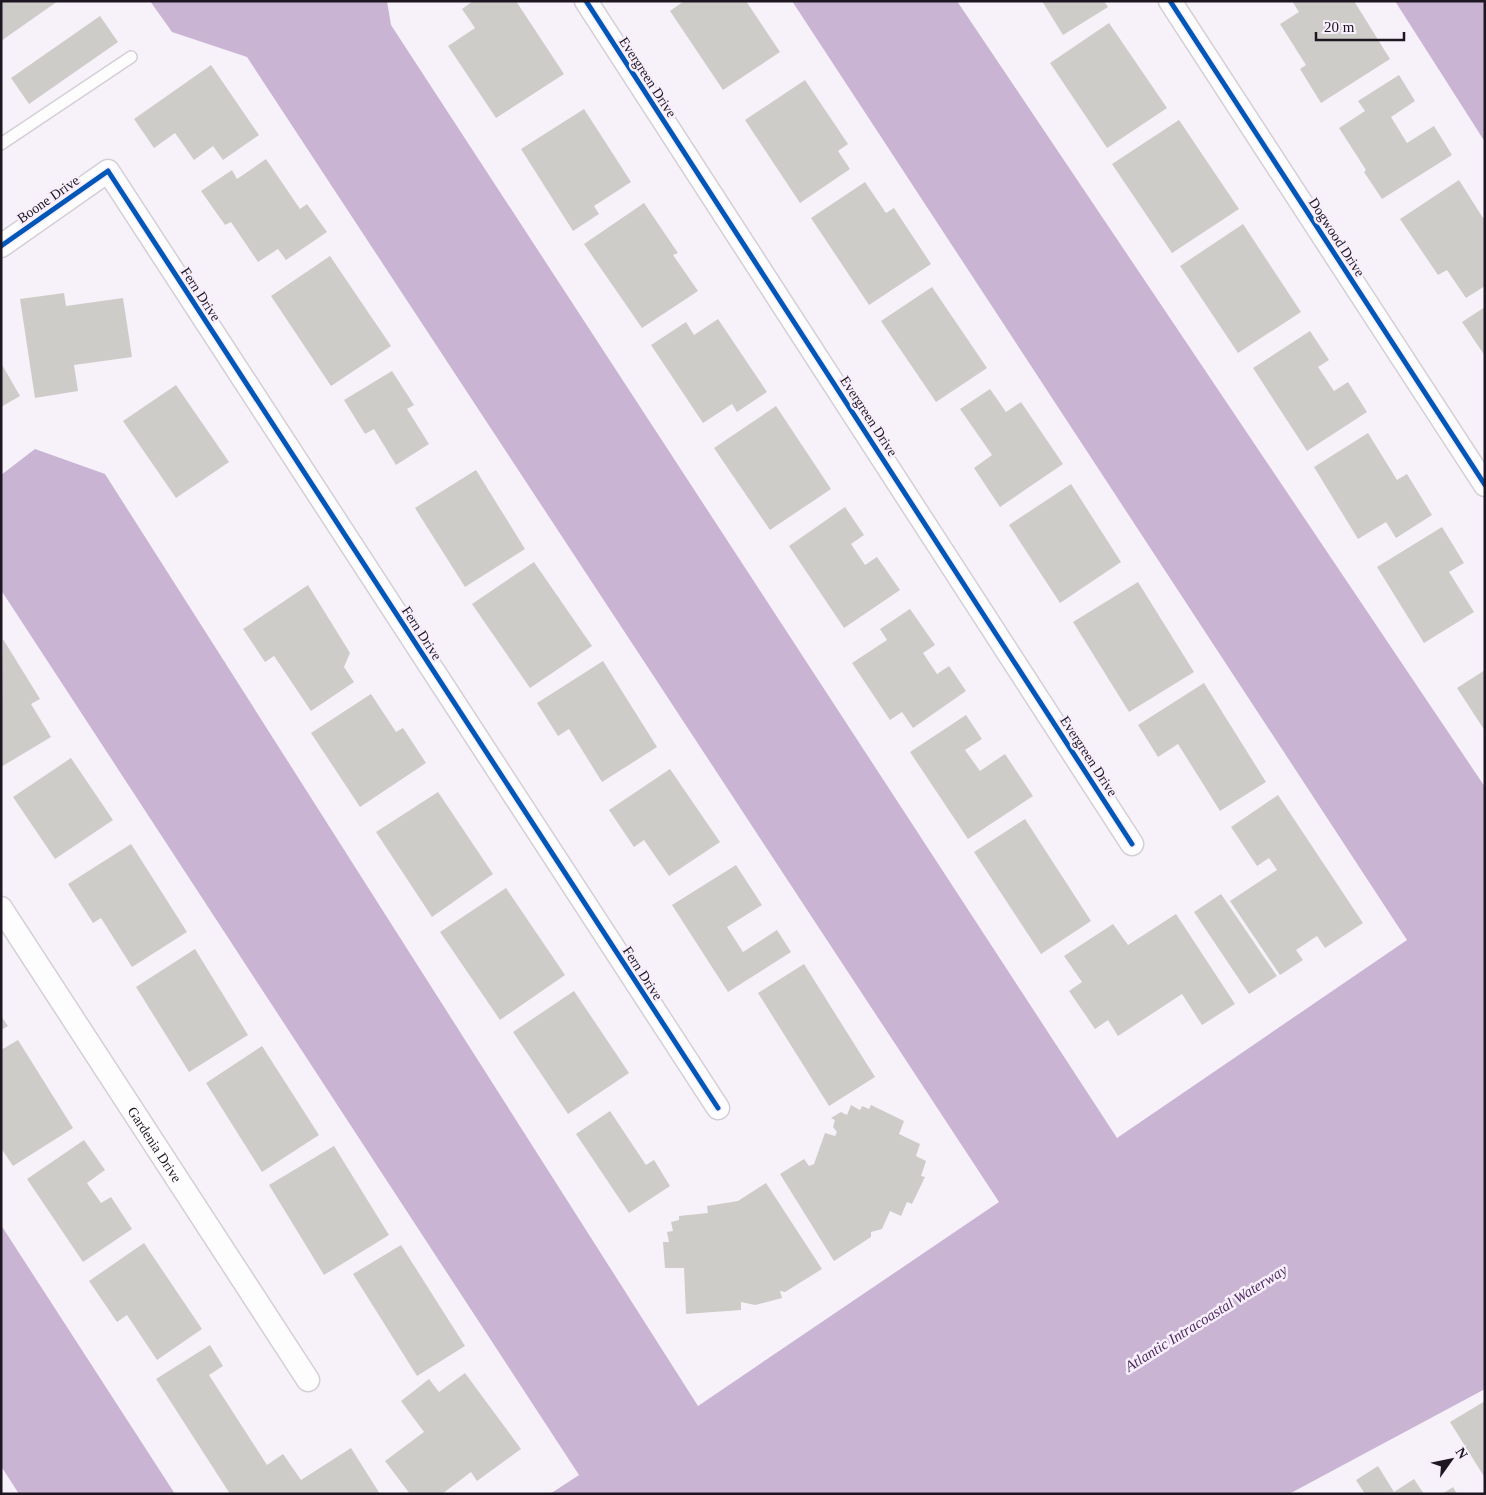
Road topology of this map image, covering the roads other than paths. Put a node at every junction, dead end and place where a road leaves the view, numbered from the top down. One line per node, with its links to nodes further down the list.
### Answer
1 (586, 1): 8 (street, Evergreen Drive)
2 (1170, 1): 7 (street, Dogwood Drive)
3 (131, 57): 4 (lane)
4 (1, 144)
5 (108, 171): 6 (street, Boone Drive); 10 (street, Fern Drive)
6 (1, 246)
7 (1485, 486)
8 (1132, 844)
9 (1, 908): 11 (street, Gardenia Drive)
10 (718, 1108)
11 (308, 1380)

